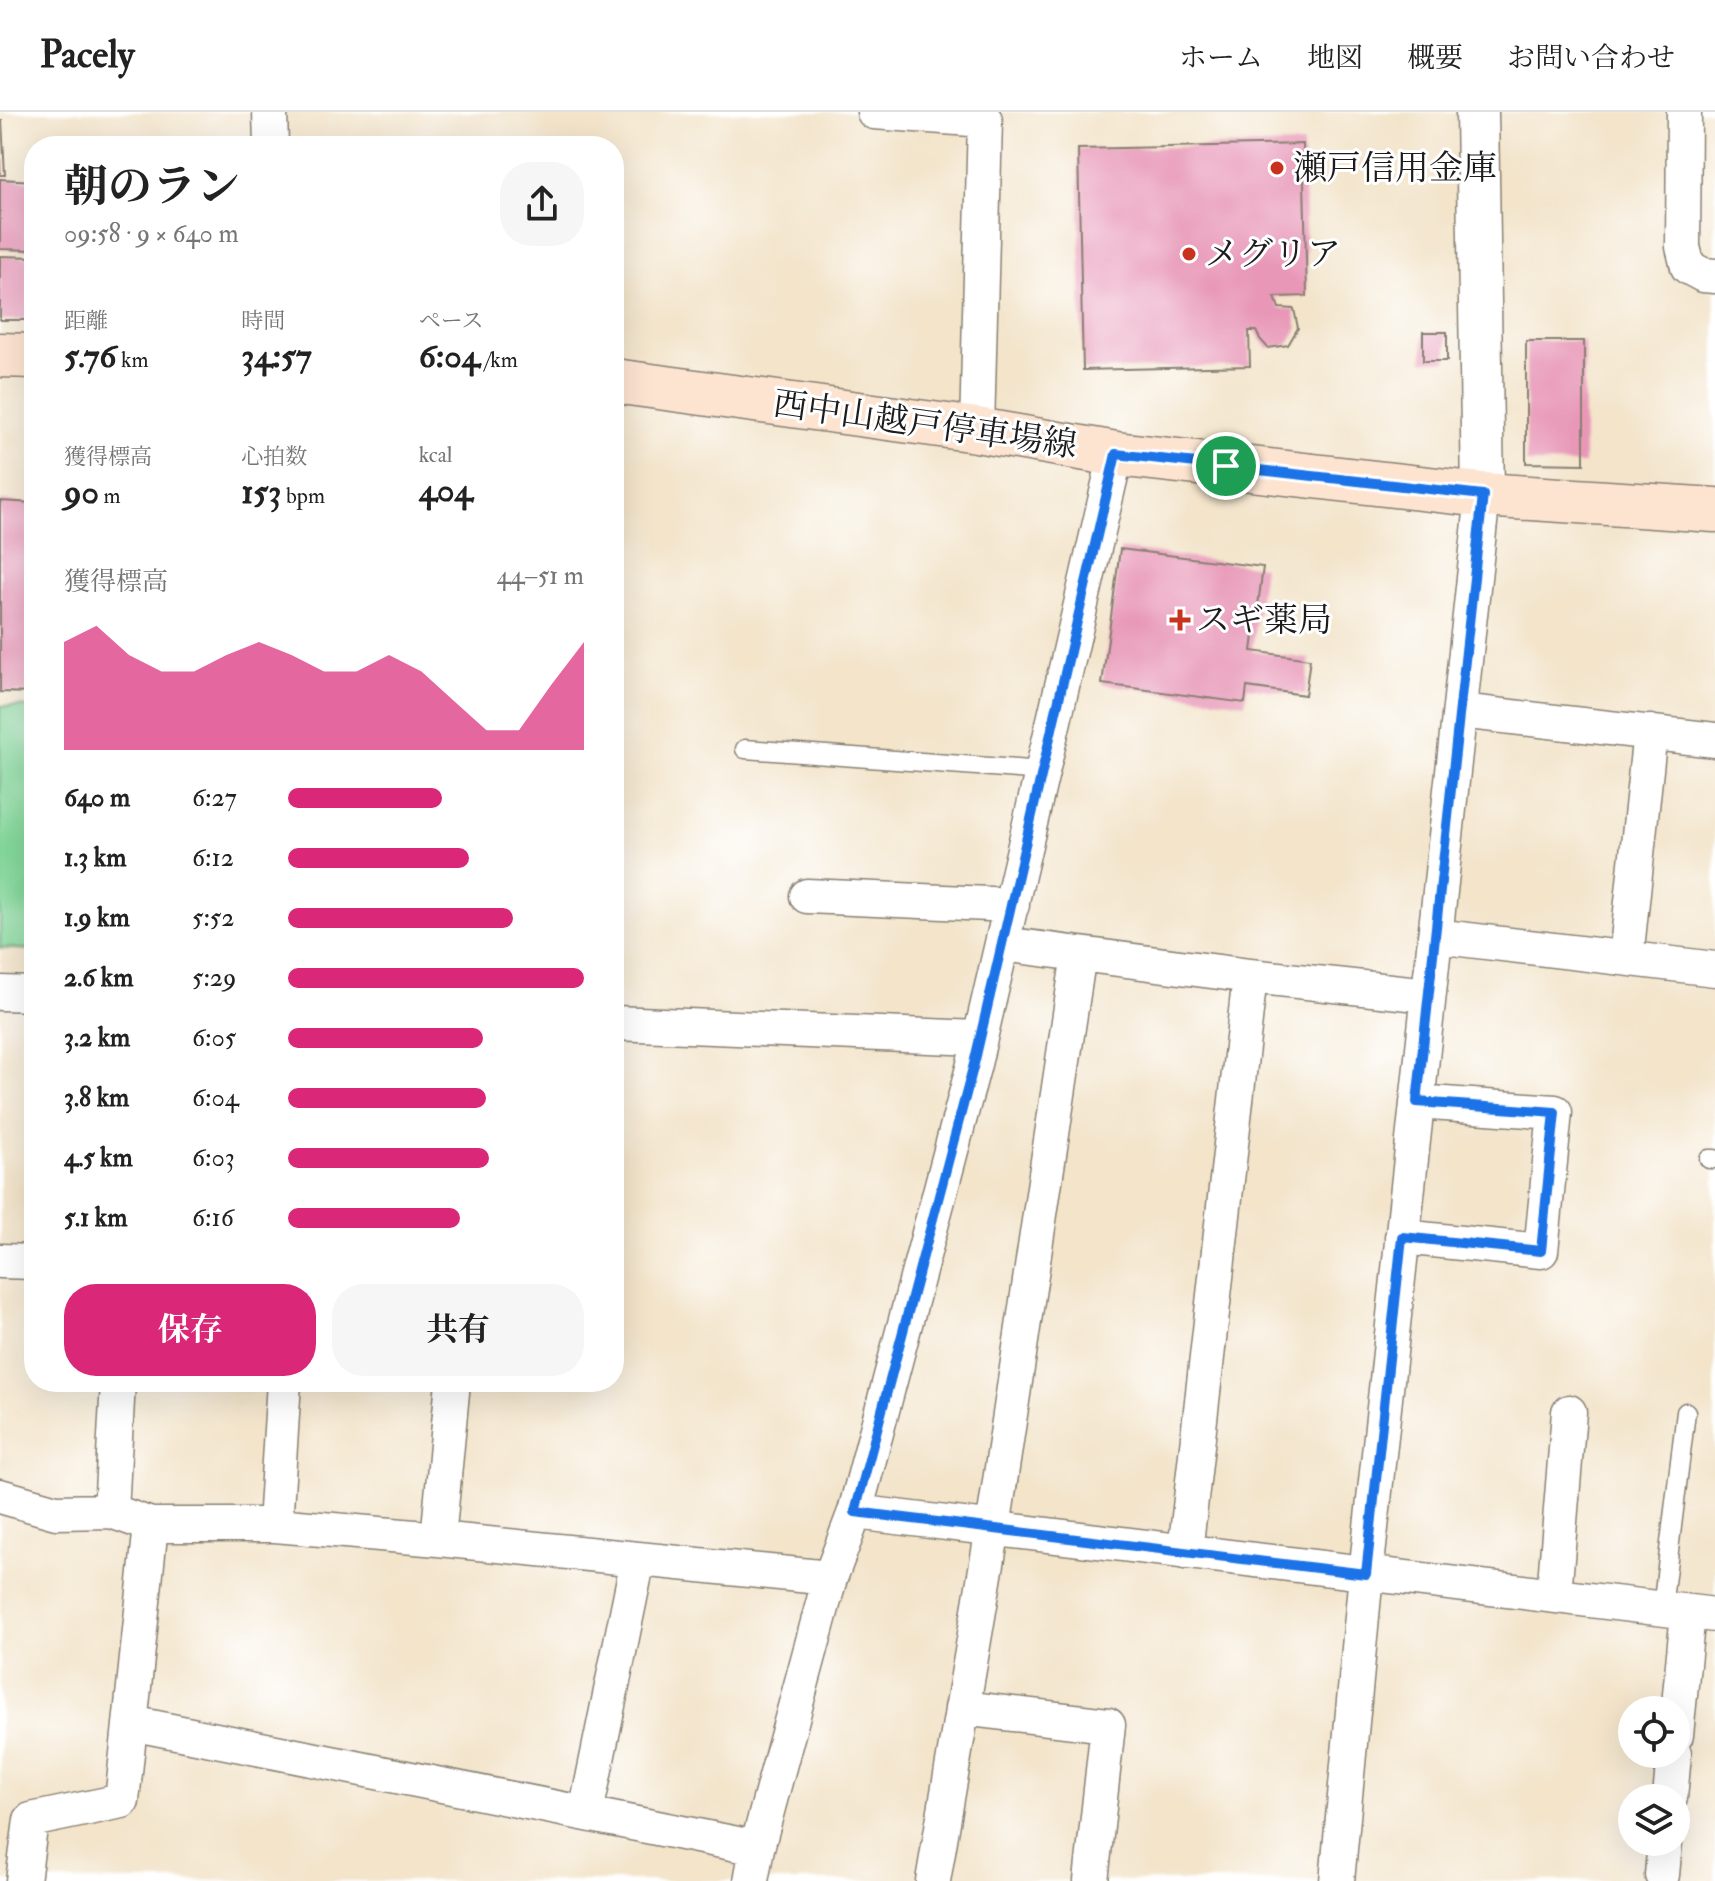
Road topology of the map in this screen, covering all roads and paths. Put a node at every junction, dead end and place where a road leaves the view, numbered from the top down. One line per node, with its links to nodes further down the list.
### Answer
1 (270, 112): 5 (street)
2 (874, 112): 10 (street)
3 (1477, 112): 12 (street)
4 (1684, 112): 6 (street)
5 (271, 136)
6 (1715, 276)
7 (0, 355): 8 (main road)
8 (24, 356)
9 (624, 382): 10 (main road, 西中山越戸停車場線)
10 (977, 430): 11 (main road, 西中山越戸停車場線)
11 (1116, 454): 12 (main road, 西中山越戸停車場線); 18 (street)
12 (1483, 495): 13 (main road, 西中山越戸停車場線); 14 (street)
13 (1715, 510)
14 (1460, 711): 15 (street); 21 (street)
15 (1650, 732): 16 (street); 24 (street)
16 (1715, 740)
17 (745, 749): 18 (lane)
18 (1043, 771): 20 (street)
19 (807, 896): 20 (street)
20 (1012, 905): 22 (street)
21 (1435, 936): 24 (street); 29 (street)
22 (1003, 944): 23 (street); 31 (street)
23 (1079, 954): 26 (street); 46 (street)
24 (1626, 958): 25 (street)
25 (1715, 969)
26 (1250, 976): 29 (street); 48 (street)
27 (0, 993): 28 (street)
28 (24, 994)
29 (1428, 995): 32 (street)
30 (624, 1023): 31 (street)
31 (978, 1038): 43 (street)
32 (1417, 1102): 33 (street); 33 (street)
33 (1402, 1237): 50 (street)
34 (0, 1261): 35 (street)
35 (24, 1262)
36 (117, 1392): 42 (street)
37 (283, 1392): 45 (street)
38 (452, 1392): 47 (street)
39 (1569, 1412): 52 (street)
40 (1686, 1412): 53 (lane)
41 (0, 1496): 42 (street)
42 (111, 1511): 44 (street)
43 (855, 1512): 46 (street); 51 (street)
44 (151, 1525): 45 (street); 56 (street)
45 (275, 1525): 47 (street)
46 (993, 1528): 48 (street); 55 (street)
47 (438, 1539): 49 (street)
48 (1185, 1552): 50 (street)
49 (638, 1559): 51 (street); 57 (street)
50 (1366, 1574): 52 (street); 63 (street)
51 (830, 1578): 58 (street)
52 (1554, 1595): 53 (street)
53 (1689, 1612): 54 (street)
54 (1680, 1696)
55 (962, 1708): 61 (street); 62 (street)
56 (131, 1723): 57 (street); 59 (street)
57 (586, 1813): 58 (street)
58 (757, 1848): 60 (street)
59 (23, 1881)
60 (751, 1881)
61 (933, 1881)
62 (1091, 1881)
63 (1337, 1881)

